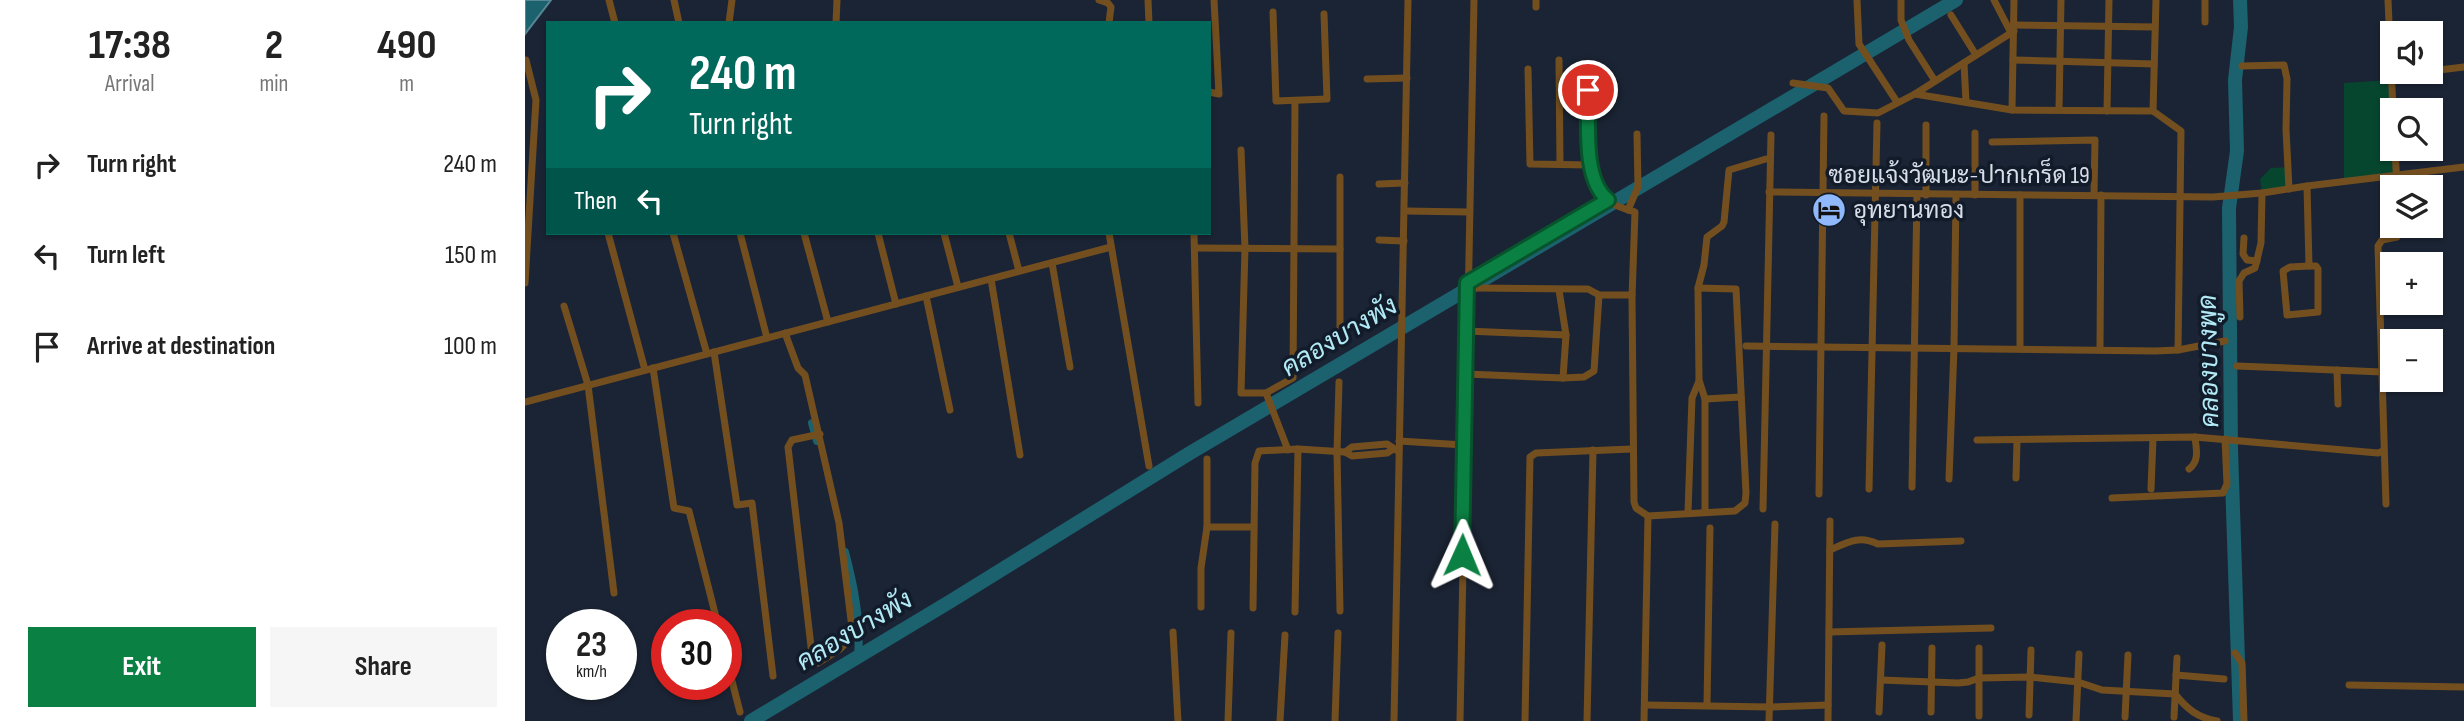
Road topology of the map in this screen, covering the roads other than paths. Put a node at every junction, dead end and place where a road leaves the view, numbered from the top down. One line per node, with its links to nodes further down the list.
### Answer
1 (609, 0): 22 (street)
2 (674, 0): 23 (street)
3 (732, 0): 24 (street)
4 (837, 0): 25 (street)
5 (1100, 0): 26 (street)
6 (1148, 0): 27 (street)
7 (1214, 0): 51 (street)
8 (1408, 0): 47 (street)
9 (1473, 0): 93 (street)
10 (1857, 0): 55 (street)
11 (1901, 0): 49 (street)
12 (1994, 0): 33 (street)
13 (2014, 0): 33 (street)
14 (2061, 0): 30 (street)
15 (2109, 0): 31 (street)
16 (2156, 0): 32 (street)
17 (2205, 0): 29 (street)
18 (2388, 0): 28 (street)
19 (1273, 12): 53 (street)
20 (1324, 14): 53 (street)
21 (1951, 15): 34 (street)
22 (614, 21)
23 (679, 21)
24 (729, 21)
25 (836, 21)
26 (1109, 21)
27 (1149, 21)
28 (2389, 21)
29 (2205, 22)
30 (2061, 26): 31 (street); 33 (street); 38 (street)
31 (2108, 26): 32 (street); 39 (street)
32 (2155, 27): 41 (street)
33 (2013, 30): 34 (street); 37 (street)
34 (1976, 55): 40 (street)
35 (526, 60): 117 (street)
36 (1559, 60): 70 (street)
37 (2013, 60): 38 (street); 56 (street)
38 (2060, 61): 39 (street); 57 (street)
39 (2108, 62): 41 (street); 58 (street)
40 (1964, 63): 49 (street); 54 (street)
41 (2154, 64): 59 (street)
42 (1588, 65): 71 (street)
43 (2242, 66): 78 (street)
44 (2464, 67): 46 (street)
45 (1528, 69): 70 (street)
46 (2443, 70)
47 (1407, 78): 48 (street); 75 (street)
48 (1367, 79)
49 (1935, 81): 52 (street)
50 (1793, 83): 55 (street)
51 (1211, 92)
52 (1915, 94): 54 (street); 55 (street)
53 (1295, 102): 110 (street)
54 (1966, 102): 56 (street)
55 (1897, 103)
56 (2012, 110): 57 (street)
57 (2059, 110): 58 (street)
58 (2107, 111): 59 (street)
59 (2153, 111): 89 (street)
60 (1824, 116): 80 (street)
61 (1877, 123): 82 (street)
62 (1926, 125): 84 (street)
63 (1975, 133): 86 (street)
64 (1637, 134): 91 (street)
65 (1771, 135): 79 (street)
66 (1992, 142): 88 (street)
67 (1241, 150): 109 (street)
68 (1766, 159): 121 (street)
69 (2395, 161): 73 (street)
70 (1560, 164): 71 (street)
71 (1590, 165): 90 (street)
72 (2464, 167): 73 (street, ซอยแจ้งวัฒนะ-ปากเกร็ด 19)
73 (2396, 174): 77 (street, ซอยแจ้งวัฒนะ-ปากเกร็ด 19)
74 (1341, 177): 111 (street)
75 (1405, 183): 76 (street); 92 (street)
76 (1379, 184)
77 (2308, 186): 78 (street, ซอยแจ้งวัฒนะ-ปากเกร็ด 19); 114 (street)
78 (2289, 189): 81 (street, ซอยแจ้งวัฒนะ-ปากเกร็ด 19)
79 (1769, 192): 80 (street, ซอยแจ้งวัฒนะ-ปากเกร็ด 19); 138 (street)
80 (1823, 193): 82 (street, ซอยแจ้งวัฒนะ-ปากเกร็ด 19); 139 (street)
81 (2262, 193): 89 (street, ซอยแจ้งวัฒนะ-ปากเกร็ด 19); 112 (street)
82 (1876, 194): 83 (street, ซอยแจ้งวัฒนะ-ปากเกร็ด 19); 140 (street)
83 (1917, 194): 84 (street, ซอยแจ้งวัฒนะ-ปากเกร็ด 19); 141 (street)
84 (1926, 195): 85 (street, ซอยแจ้งวัฒนะ-ปากเกร็ด 19)
85 (1956, 195): 86 (street, ซอยแจ้งวัฒนะ-ปากเกร็ด 19); 142 (street)
86 (1975, 195): 87 (street, ซอยแจ้งวัฒนะ-ปากเกร็ด 19)
87 (2020, 195): 88 (street, ซอยแจ้งวัฒนะ-ปากเกร็ด 19); 143 (street)
88 (2098, 195): 89 (street, ซอยแจ้งวัฒนะ-ปากเกร็ด 19); 144 (street)
89 (2181, 195): 145 (street)
90 (1608, 200): 91 (street); 118 (street)
91 (1628, 210): 124 (street)
92 (1405, 211): 93 (street); 106 (street)
93 (1469, 212): 118 (street)
94 (609, 235): 149 (street)
95 (674, 235): 146 (street)
96 (741, 235): 134 (street)
97 (805, 235): 129 (street)
98 (879, 235): 126 (street)
99 (945, 235): 119 (street)
100 (1010, 235): 115 (street)
101 (1109, 235): 107 (street)
102 (1195, 235): 108 (street)
103 (2392, 238): 130 (street)
104 (2244, 239): 112 (street)
105 (1379, 240): 106 (street)
106 (1404, 241): 170 (street)
107 (1111, 247): 113 (street); 182 (street)
108 (1196, 248): 109 (street); 162 (street)
109 (1245, 248): 110 (street); 158 (street)
110 (1294, 249): 111 (street); 158 (street)
111 (1340, 249): 136 (street)
112 (2257, 261): 128 (street)
113 (1052, 263): 115 (street); 148 (street)
114 (2309, 266): 114 (street)
115 (1019, 271): 116 (street)
116 (991, 279): 119 (street); 180 (street)
117 (525, 283)
118 (1467, 283): 131 (street)
119 (958, 288): 125 (street)
120 (1477, 288): 122 (street)
121 (1697, 288): 154 (street); 159 (street)
122 (1559, 290): 123 (street); 133 (street)
123 (1599, 295): 124 (street); 153 (street)
124 (1632, 295): 174 (street)
125 (926, 296): 126 (street); 164 (street)
126 (896, 304): 129 (street)
127 (564, 306): 156 (street)
128 (2240, 317)
129 (828, 322): 132 (street)
130 (2381, 329)
131 (1466, 331): 133 (street); 152 (street)
132 (786, 333): 134 (street); 165 (street)
133 (1566, 335): 153 (street)
134 (767, 338): 146 (street)
135 (2225, 341): 145 (street)
136 (1340, 344)
137 (1746, 346): 138 (street)
138 (1767, 346): 139 (street); 192 (street)
139 (1820, 347): 140 (street); 189 (street)
140 (1873, 347): 141 (street); 187 (street)
141 (1914, 348): 142 (street); 186 (street)
142 (1954, 348): 143 (street); 185 (street)
143 (2020, 349): 144 (street)
144 (2100, 350): 145 (street)
145 (2178, 350)
146 (710, 353): 149 (street); 224 (street)
147 (2237, 366): 150 (street)
148 (1070, 367)
149 (649, 369): 156 (street); 206 (street)
150 (2337, 370): 151 (street); 163 (street)
151 (2380, 372)
152 (1466, 374): 153 (street); 172 (street)
153 (1563, 378)
154 (1699, 380): 160 (street); 193 (street)
155 (1339, 382): 179 (street)
156 (588, 385): 161 (street); 203 (street)
157 (2382, 392): 178 (street)
158 (1266, 393): 175 (street)
159 (1741, 397): 160 (street); 194 (street)
160 (1705, 399): 194 (street)
161 (525, 402)
162 (1198, 403)
163 (2338, 404)
164 (950, 410)
165 (820, 434): 165 (street)
166 (2195, 437): 167 (street); 168 (street); 183 (street)
167 (2153, 438): 171 (street); 188 (street)
168 (2231, 439): 178 (street); 190 (street)
169 (1977, 440): 171 (street)
170 (1399, 441): 172 (street); 176 (street)
171 (2017, 441): 184 (street)
172 (1464, 444): 252 (street)
173 (1298, 449): 175 (street); 179 (street); 208 (street)
174 (1632, 449): 177 (street); 195 (street)
175 (1288, 450): 199 (street)
176 (1396, 450): 179 (street); 251 (street)
177 (1593, 450): 253 (street); 254 (street)
178 (2383, 451): 191 (street)
179 (1341, 452): 207 (street)
180 (1020, 455)
181 (1207, 459): 198 (street)
182 (1149, 467)
183 (2189, 469)
184 (2017, 478)
185 (1949, 479)
186 (1912, 487)
187 (1869, 489)
188 (2151, 489)
189 (1819, 494)
190 (2112, 498)
191 (2386, 504)
192 (1763, 509)
193 (1688, 512): 194 (street); 195 (street)
194 (1705, 512)
195 (1648, 516): 236 (street)
196 (1830, 521): 202 (street)
197 (1775, 524): 239 (street)
198 (1207, 527): 199 (street); 204 (street)
199 (1254, 527): 205 (street)
200 (1710, 528): 237 (street)
201 (1961, 541): 202 (street)
202 (1830, 550): 211 (street)
203 (614, 593)
204 (1201, 607)
205 (1254, 608)
206 (714, 609)
207 (1340, 611)
208 (1295, 612)
209 (1991, 628): 211 (street)
210 (1173, 632): 247 (street)
211 (1829, 632): 238 (street)
212 (1231, 633): 248 (street)
213 (1338, 633): 250 (street)
214 (1285, 635): 249 (street)
215 (1882, 645): 228 (street)
216 (1932, 648): 230 (street)
217 (1979, 648): 226 (street)
218 (2031, 650): 225 (street)
219 (2235, 653): 260 (street)
220 (2079, 654): 229 (street)
221 (2128, 655): 233 (street)
222 (2177, 658): 223 (street)
223 (2175, 675): 227 (street); 234 (street)
224 (773, 676)
225 (2030, 677): 226 (street); 229 (street); 243 (street)
226 (1979, 678): 230 (street); 244 (street)
227 (2224, 679)
228 (1881, 680): 230 (street); 241 (street)
229 (2078, 682): 233 (street); 258 (street)
230 (1931, 683): 242 (street)
231 (2349, 685): 232 (street)
232 (2464, 687)
233 (2127, 692): 234 (street); 245 (street)
234 (2175, 694): 246 (street); 259 (street)
235 (737, 700): 240 (street)
236 (1644, 705): 237 (street); 255 (street)
237 (1707, 705): 239 (street)
238 (1828, 705): 239 (street); 257 (street)
239 (1770, 707): 256 (street)
240 (740, 712)
241 (1879, 712)
242 (1931, 712)
243 (2029, 715)
244 (1979, 716)
245 (2125, 717)
246 (2174, 717)
247 (1178, 721)
248 (1228, 721)
249 (1280, 721)
250 (1335, 721)
251 (1394, 721)
252 (1459, 721)
253 (1525, 721)
254 (1587, 721)
255 (1644, 721)
256 (1769, 721)
257 (1828, 721)
258 (2076, 721)
259 (2217, 721)
260 (2245, 721)

